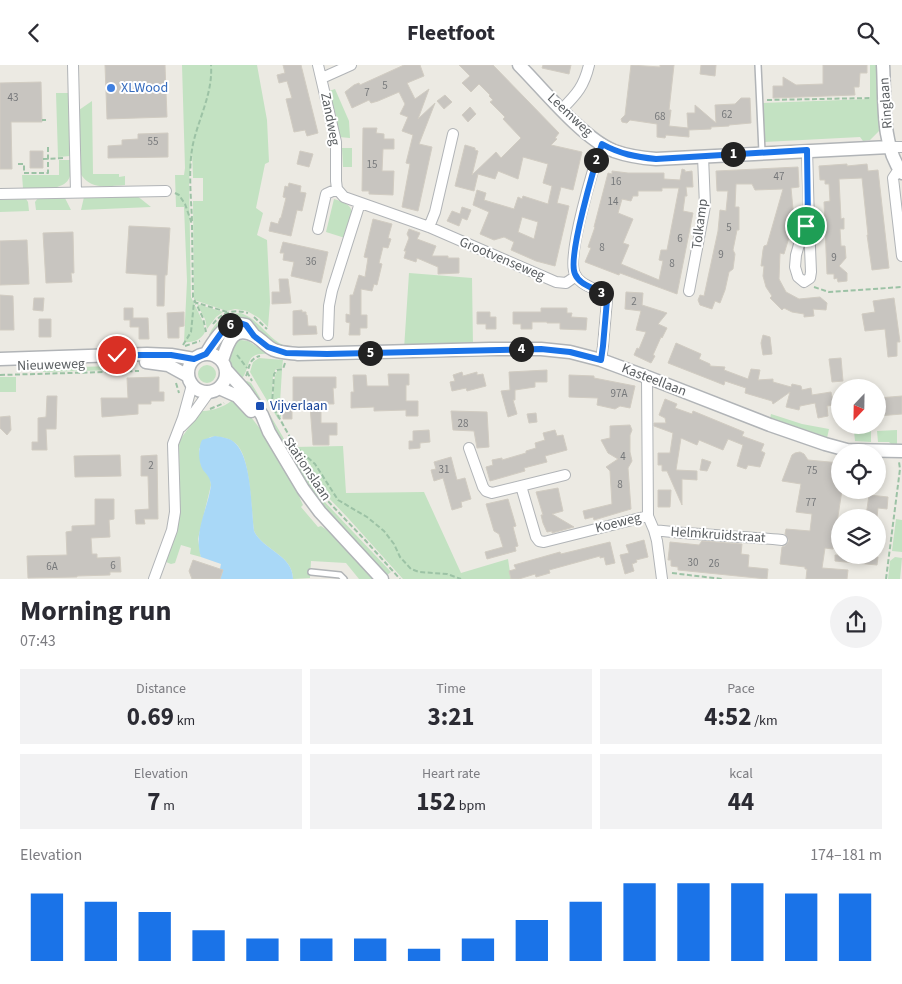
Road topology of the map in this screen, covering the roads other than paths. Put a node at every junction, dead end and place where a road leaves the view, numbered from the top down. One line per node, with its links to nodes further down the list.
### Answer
1 (73, 65): 20 (street)
2 (318, 65): 8 (street, Zandweg)
3 (351, 65): 8 (street, Zandweg)
4 (519, 65): 9 (street, Leemweg)
5 (590, 65): 9 (street)
6 (758, 65): 15 (lane)
7 (884, 65): 12 (street, Ringlaan)
8 (322, 79): 18 (street, Zandweg)
9 (562, 109): 11 (street, Leemweg)
10 (453, 134): 24 (street)
11 (602, 144): 16 (street); 27 (street, Leemweg)
12 (889, 147): 13 (street); 14 (street); 17 (street, Ringlaan)
13 (902, 147)
14 (807, 150): 15 (street); 23 (street)
15 (762, 153): 16 (street)
16 (702, 156): 28 (street, Tolkamp)
17 (901, 171): 26 (street, Ringlaan)
18 (338, 189): 22 (street, Grootvenseweg); 25 (street)
19 (166, 191): 20 (street)
20 (76, 192): 21 (street)
21 (0, 194)
22 (360, 203): 24 (street, Grootvenseweg); 29 (street)
23 (808, 223): 23 (street)
24 (429, 227): 27 (street, Grootvenseweg)
25 (318, 229)
26 (902, 256)
27 (576, 276): 33 (street)
28 (689, 291)
29 (328, 335)
30 (254, 336): 31 (street, Kasteellaan); 33 (street, Kasteellaan); 34 (street)
31 (200, 356): 32 (street, Nieuweweg); 34 (street); 37 (street)
32 (0, 359)
33 (601, 360): 36 (street, Kasteellaan)
34 (224, 366): 38 (street); 40 (street, Stationslaan)
35 (0, 367): 37 (street, Nieuweweg)
36 (647, 377): 42 (street, Kasteellaan); 45 (street, Koeweg)
37 (190, 380): 38 (street); 39 (street)
38 (214, 390): 39 (street); 40 (street, Stationslaan)
39 (180, 428): 50 (street)
40 (269, 432): 52 (street, Stationslaan)
41 (469, 447): 44 (street)
42 (900, 451)
43 (565, 475): 44 (street)
44 (521, 486): 45 (street, Koeweg)
45 (648, 516): 46 (street, Helmkruidstraat)
46 (654, 530): 47 (street, Helmkruidstraat); 49 (street, Helmkruidstraat)
47 (782, 540)
48 (311, 572): 51 (lane)
49 (661, 575)
50 (154, 579)
51 (344, 579)
52 (382, 579)

